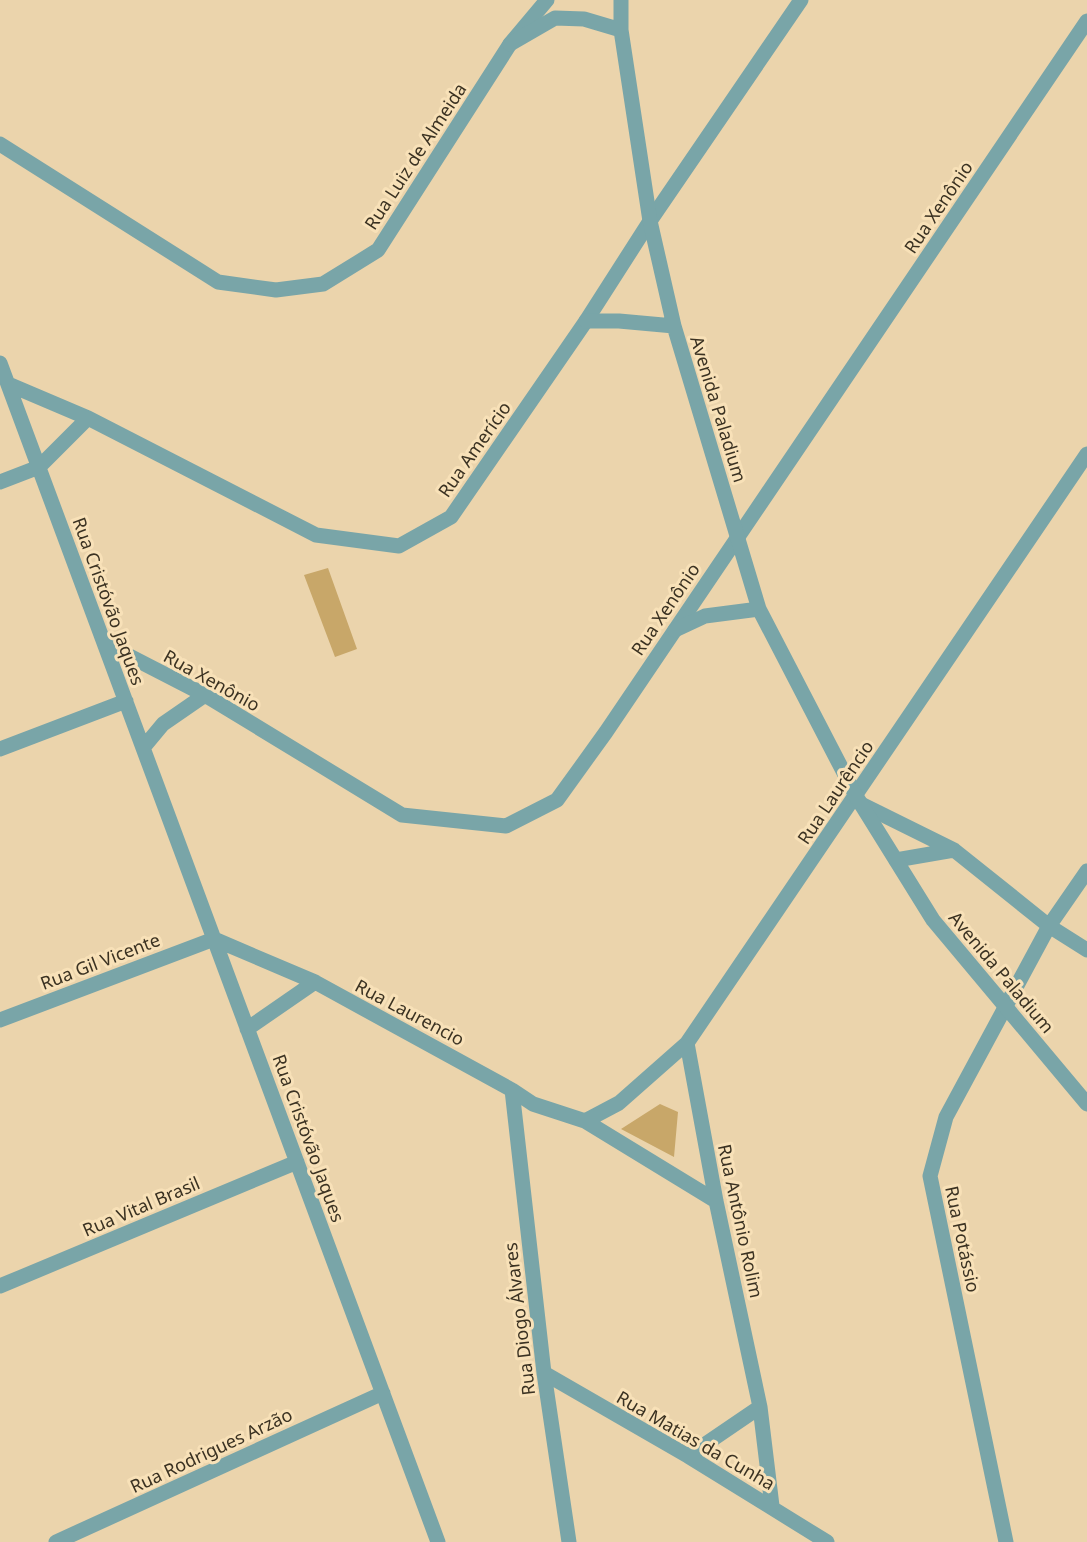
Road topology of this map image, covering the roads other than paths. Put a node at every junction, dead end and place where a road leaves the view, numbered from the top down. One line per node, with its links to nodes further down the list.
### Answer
1 (547, 0): 6 (street, Rua Luiz de Almeida)
2 (621, 0): 5 (street, Avenida Paladium)
3 (801, 0): 8 (street, Rua Amerício)
4 (1087, 21): 17 (street, Rua Xenônio)
5 (621, 30): 6 (street); 8 (street, Avenida Paladium)
6 (510, 44): 7 (street, Rua Luiz de Almeida)
7 (0, 144)
8 (650, 221): 9 (street, Rua Amerício); 10 (street, Avenida Paladium)
9 (586, 321): 10 (street); 13 (street, Rua Amerício)
10 (674, 326): 17 (street, Avenida Paladium)
11 (0, 363): 12 (street, Rua Cristóvão Jaques)
12 (8, 384): 13 (street, Rua Amerício); 15 (street, Rua Cristóvão Jaques)
13 (88, 418): 15 (street)
14 (1087, 454): 25 (street, Rua Laurêncio)
15 (39, 467): 16 (street); 20 (street, Rua Cristóvão Jaques)
16 (0, 482)
17 (737, 537): 18 (street, Avenida Paladium); 19 (street, Rua Xenônio)
18 (759, 609): 19 (street); 25 (street, Avenida Paladium)
19 (675, 630): 21 (street, Rua Xenônio)
20 (104, 644): 21 (street, Rua Xenônio); 22 (street, Rua Cristóvão Jaques)
21 (205, 696): 23 (street)
22 (126, 701): 23 (street, Rua Cristóvão Jaques); 24 (street)
23 (143, 748): 30 (street, Rua Cristóvão Jaques)
24 (0, 749)
25 (858, 800): 26 (street); 27 (street, Avenida Paladium); 36 (street, Rua Laurêncio)
26 (954, 850): 27 (street); 29 (street)
27 (896, 860): 33 (street, Avenida Paladium)
28 (1087, 871): 29 (street, Rua Potássio)
29 (1049, 926): 31 (street); 33 (street, Rua Potássio)
30 (214, 939): 32 (street, Rua Laurencio); 34 (street, Rua Gil Vicente); 35 (street, Rua Cristóvão Jaques)
31 (1087, 950)
32 (315, 982): 35 (street); 37 (street, Rua Laurencio)
33 (1004, 1006): 38 (street, Avenida Paladium); 52 (street, Rua Potássio)
34 (0, 1020)
35 (248, 1029): 40 (street, Rua Cristóvão Jaques)
36 (687, 1043): 39 (street, Rua Laurêncio); 41 (street, Rua Antônio Rolim)
37 (512, 1090): 39 (street, Rua Laurencio); 43 (street, Rua Diogo Álvares)
38 (1087, 1104)
39 (585, 1121): 41 (street, Rua Laurencio)
40 (297, 1162): 42 (street, Rua Vital Brasil); 44 (street, Rua Cristóvão Jaques)
41 (716, 1201): 45 (street, Rua Antônio Rolim)
42 (0, 1286)
43 (544, 1373): 46 (street, Rua Matias da Cunha); 50 (street, Rua Diogo Álvares)
44 (383, 1392): 48 (street, Rua Rodrigues Arzão); 49 (street, Rua Cristóvão Jaques)
45 (760, 1407): 46 (street); 47 (street, Rua Antônio Rolim)
46 (688, 1456): 47 (street, Rua Matias da Cunha)
47 (771, 1506): 51 (street, Rua Matias da Cunha)
48 (56, 1542)
49 (438, 1542)
50 (569, 1542)
51 (827, 1542)
52 (1006, 1542)

